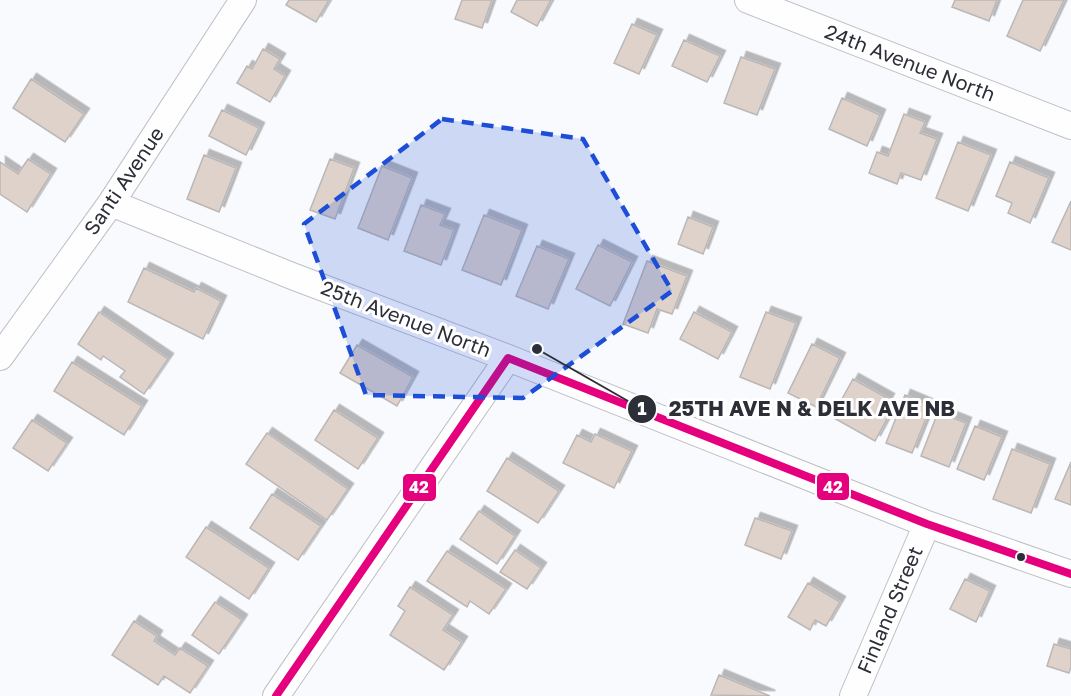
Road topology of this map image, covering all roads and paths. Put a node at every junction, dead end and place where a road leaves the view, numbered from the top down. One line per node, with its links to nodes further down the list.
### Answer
1 (243, 0): 4 (street, Santi Avenue)
2 (748, 0): 3 (street, 24th Avenue North)
3 (1071, 126)
4 (111, 203): 5 (street, Santi Avenue); 6 (street, 25th Avenue North)
5 (0, 357)
6 (508, 358): 7 (street, 25th Avenue North); 9 (street)
7 (927, 524): 8 (street, 25th Avenue North); 10 (street, Finland Street)
8 (1071, 574)
9 (276, 696)
10 (854, 696)

